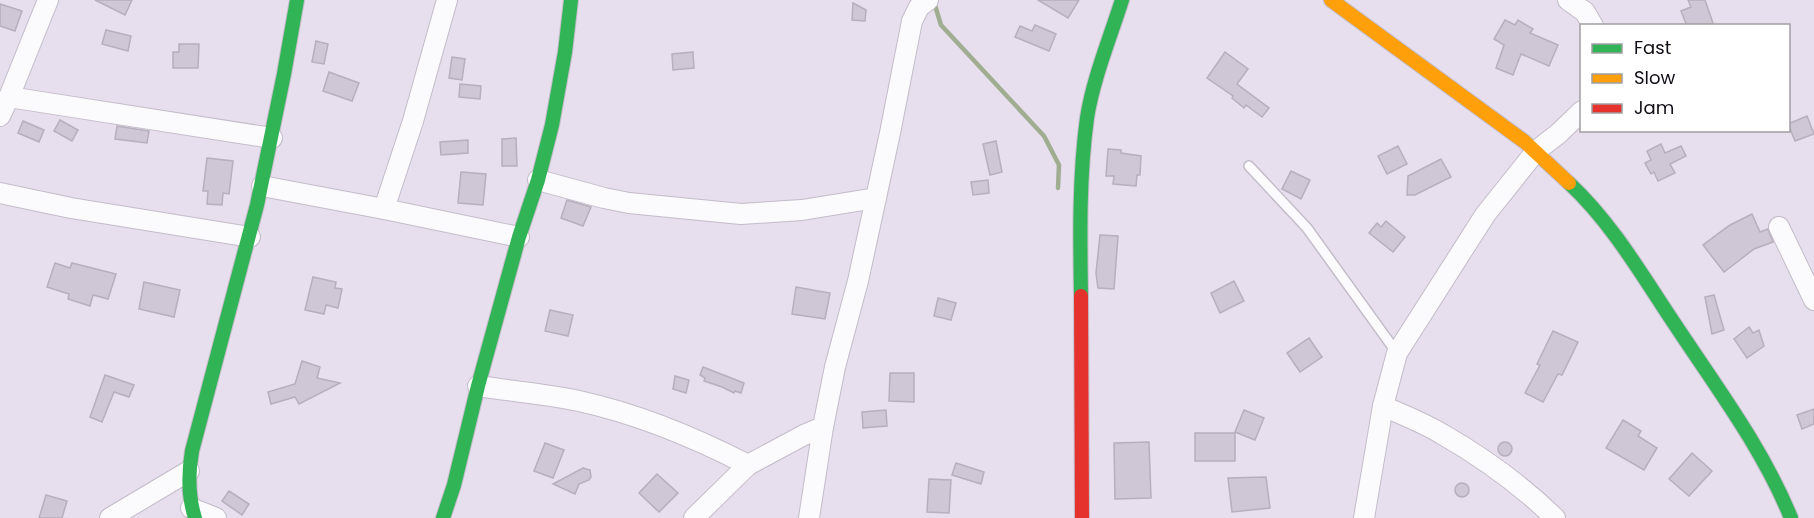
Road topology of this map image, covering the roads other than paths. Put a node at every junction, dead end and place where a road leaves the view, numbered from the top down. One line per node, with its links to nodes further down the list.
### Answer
1 (48, 0): 10 (street)
2 (297, 0): 13 (street)
3 (447, 0): 20 (street)
4 (571, 0): 16 (street)
5 (928, 0): 19 (street)
6 (1122, 0): 37 (street)
7 (1331, 0): 14 (street)
8 (1569, 0): 9 (street)
9 (1592, 24)
10 (9, 97): 12 (street); 13 (street)
11 (1580, 112): 14 (street)
12 (0, 116)
13 (272, 138): 17 (street)
14 (1536, 151): 25 (street); 40 (street)
15 (1249, 166): 25 (lane)
16 (538, 180): 19 (street); 23 (street)
17 (262, 186): 20 (street); 22 (street)
18 (0, 193): 22 (street)
19 (876, 198): 28 (street)
20 (384, 209): 23 (street)
21 (1779, 227): 24 (street)
22 (250, 237): 30 (street)
23 (519, 237): 26 (street)
24 (1814, 300)
25 (1397, 353): 27 (street)
26 (478, 386): 29 (street); 34 (street)
27 (1383, 406): 38 (street); 39 (street)
28 (823, 427): 29 (street); 36 (street)
29 (747, 465): 35 (street)
30 (189, 471): 31 (street); 32 (street)
31 (193, 513): 33 (street)
32 (110, 518)
33 (216, 518)
34 (443, 518)
35 (694, 518)
36 (809, 518)
37 (1082, 518)
38 (1364, 518)
39 (1555, 518)
40 (1791, 518)

